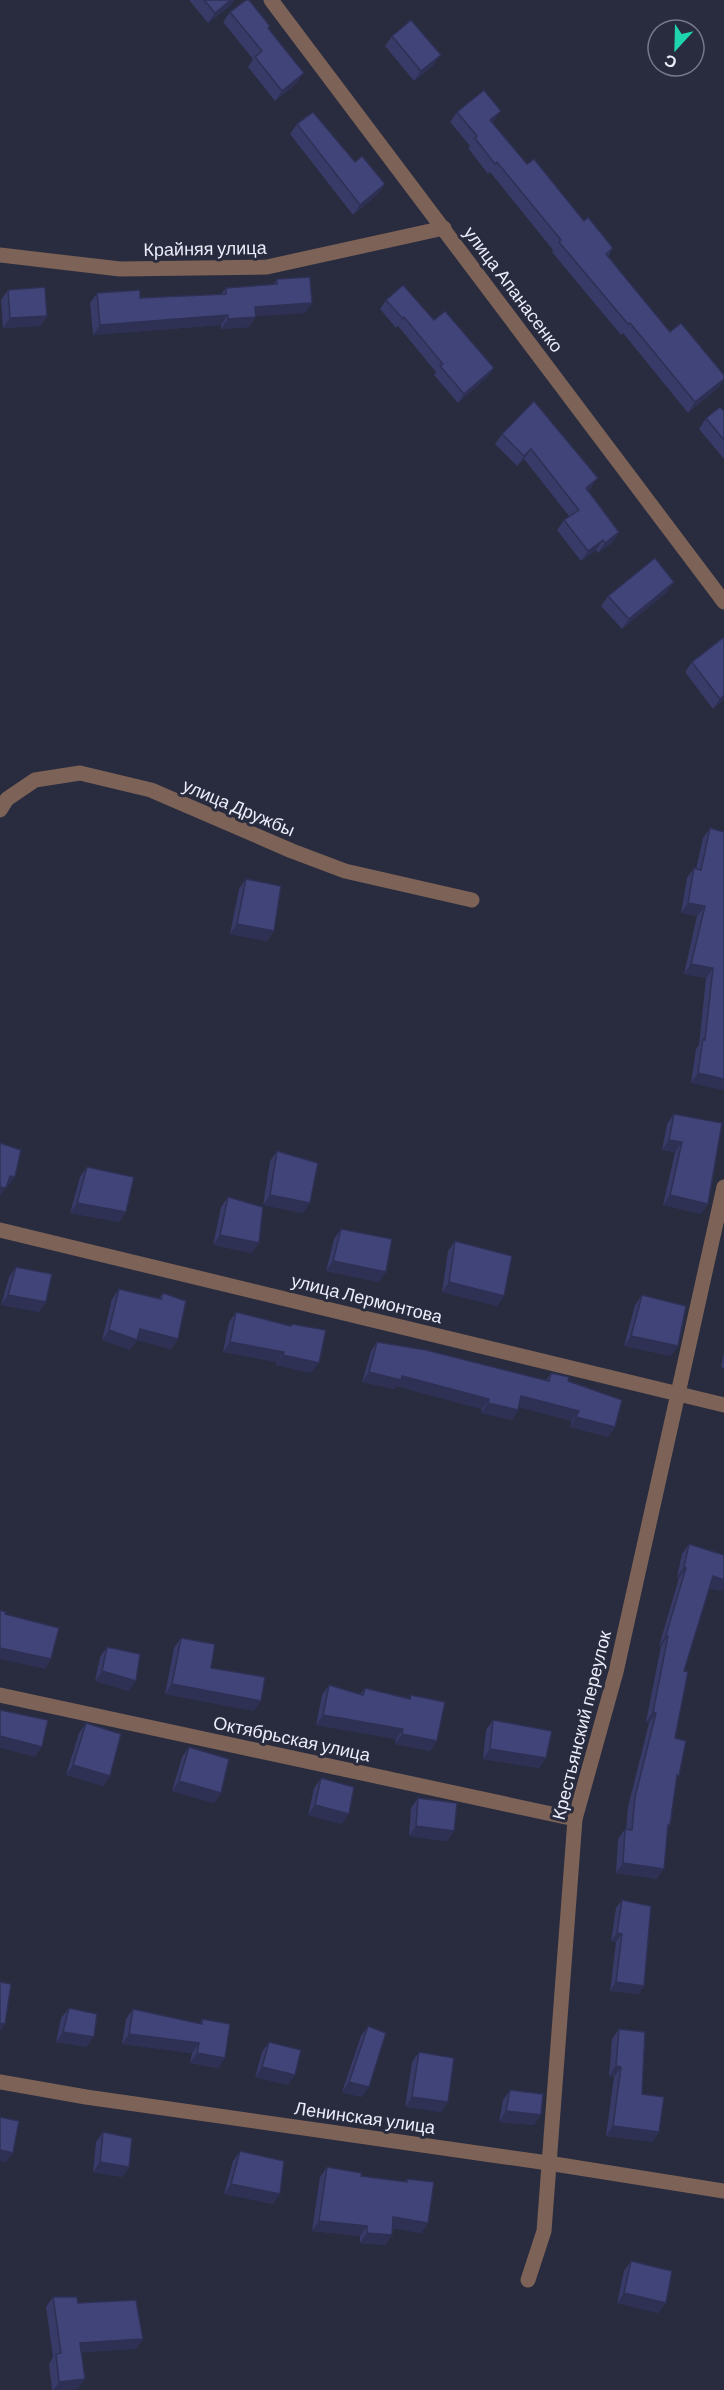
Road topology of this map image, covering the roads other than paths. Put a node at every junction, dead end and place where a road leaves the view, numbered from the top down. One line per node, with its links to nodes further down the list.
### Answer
1 (271, 0): 2 (street, улица Апанасенко)
2 (444, 228): 3 (street, Крайняя улица); 4 (street, улица Апанасенко)
3 (0, 255)
4 (724, 602)
5 (0, 810): 6 (street, улица Дружбы)
6 (472, 900)
7 (724, 1187): 9 (street, Крестьянский переулок)
8 (0, 1230): 9 (street, улица Лермонтова)
9 (678, 1393): 10 (street, улица Лермонтова); 12 (street, Крестьянский переулок)
10 (724, 1405)
11 (0, 1695): 12 (street, Октябрьская улица)
12 (575, 1819): 14 (street, Крестьянский переулок)
13 (0, 2082): 14 (street, Ленинская улица)
14 (548, 2163): 15 (street, Ленинская улица); 16 (street, Крестьянский переулок)
15 (724, 2191)
16 (528, 2280)

